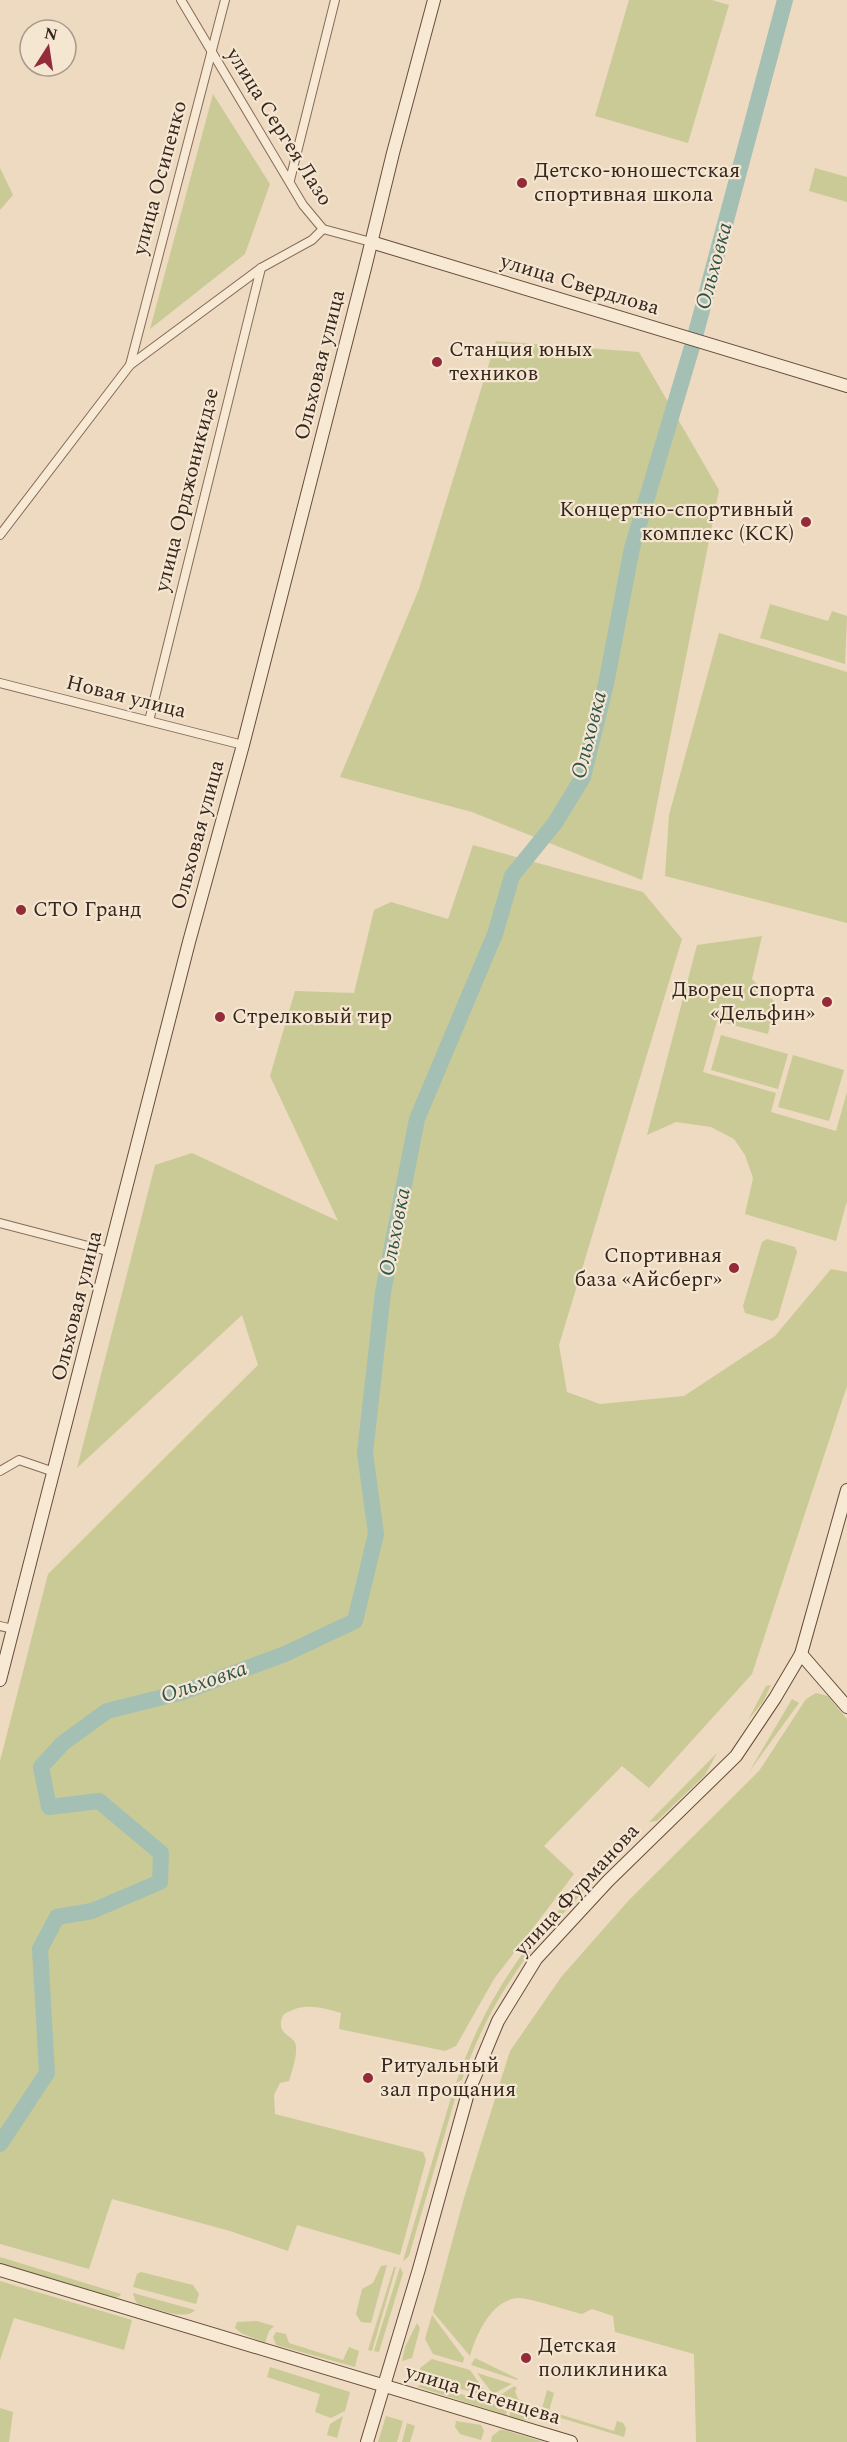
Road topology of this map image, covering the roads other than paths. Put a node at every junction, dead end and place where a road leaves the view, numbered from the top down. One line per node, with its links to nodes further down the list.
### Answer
1 (181, 0): 5 (street, улица Сергея Лазо)
2 (225, 0): 5 (street, улица Осипенко)
3 (336, 0): 6 (street)
4 (434, 0): 8 (main road, Ольховая улица)
5 (212, 53): 6 (street, улица Сергея Лазо); 10 (street, улица Осипенко)
6 (290, 180): 7 (street, улица Сергея Лазо)
7 (323, 229): 8 (street, улица Сергея Лазо); 9 (street)
8 (371, 242): 11 (main road, улица Свердлова); 15 (main road, Ольховая улица)
9 (261, 268): 10 (street); 14 (street, улица Орджоникидзе)
10 (130, 365): 12 (street)
11 (847, 386)
12 (0, 535)
13 (0, 683): 14 (street, Новая улица)
14 (149, 721): 15 (street, Новая улица)
15 (243, 745): 17 (main road, Ольховая улица)
16 (0, 1223): 17 (street)
17 (111, 1251): 19 (main road, Ольховая улица)
18 (0, 1471): 19 (street)
19 (54, 1472): 22 (main road, Ольховая улица)
20 (847, 1490): 23 (main road, улица Фурманова)
21 (0, 1626): 22 (street)
22 (13, 1629): 24 (main road, Ольховая улица)
23 (801, 1654): 25 (main road); 27 (main road, улица Фурманова)
24 (0, 1680)
25 (847, 1707)
26 (0, 2270): 27 (main road, улица Тегенцева)
27 (384, 2385): 28 (main road, улица Фурманова); 29 (main road, улица Тегенцева)
28 (367, 2442)
29 (571, 2442)

